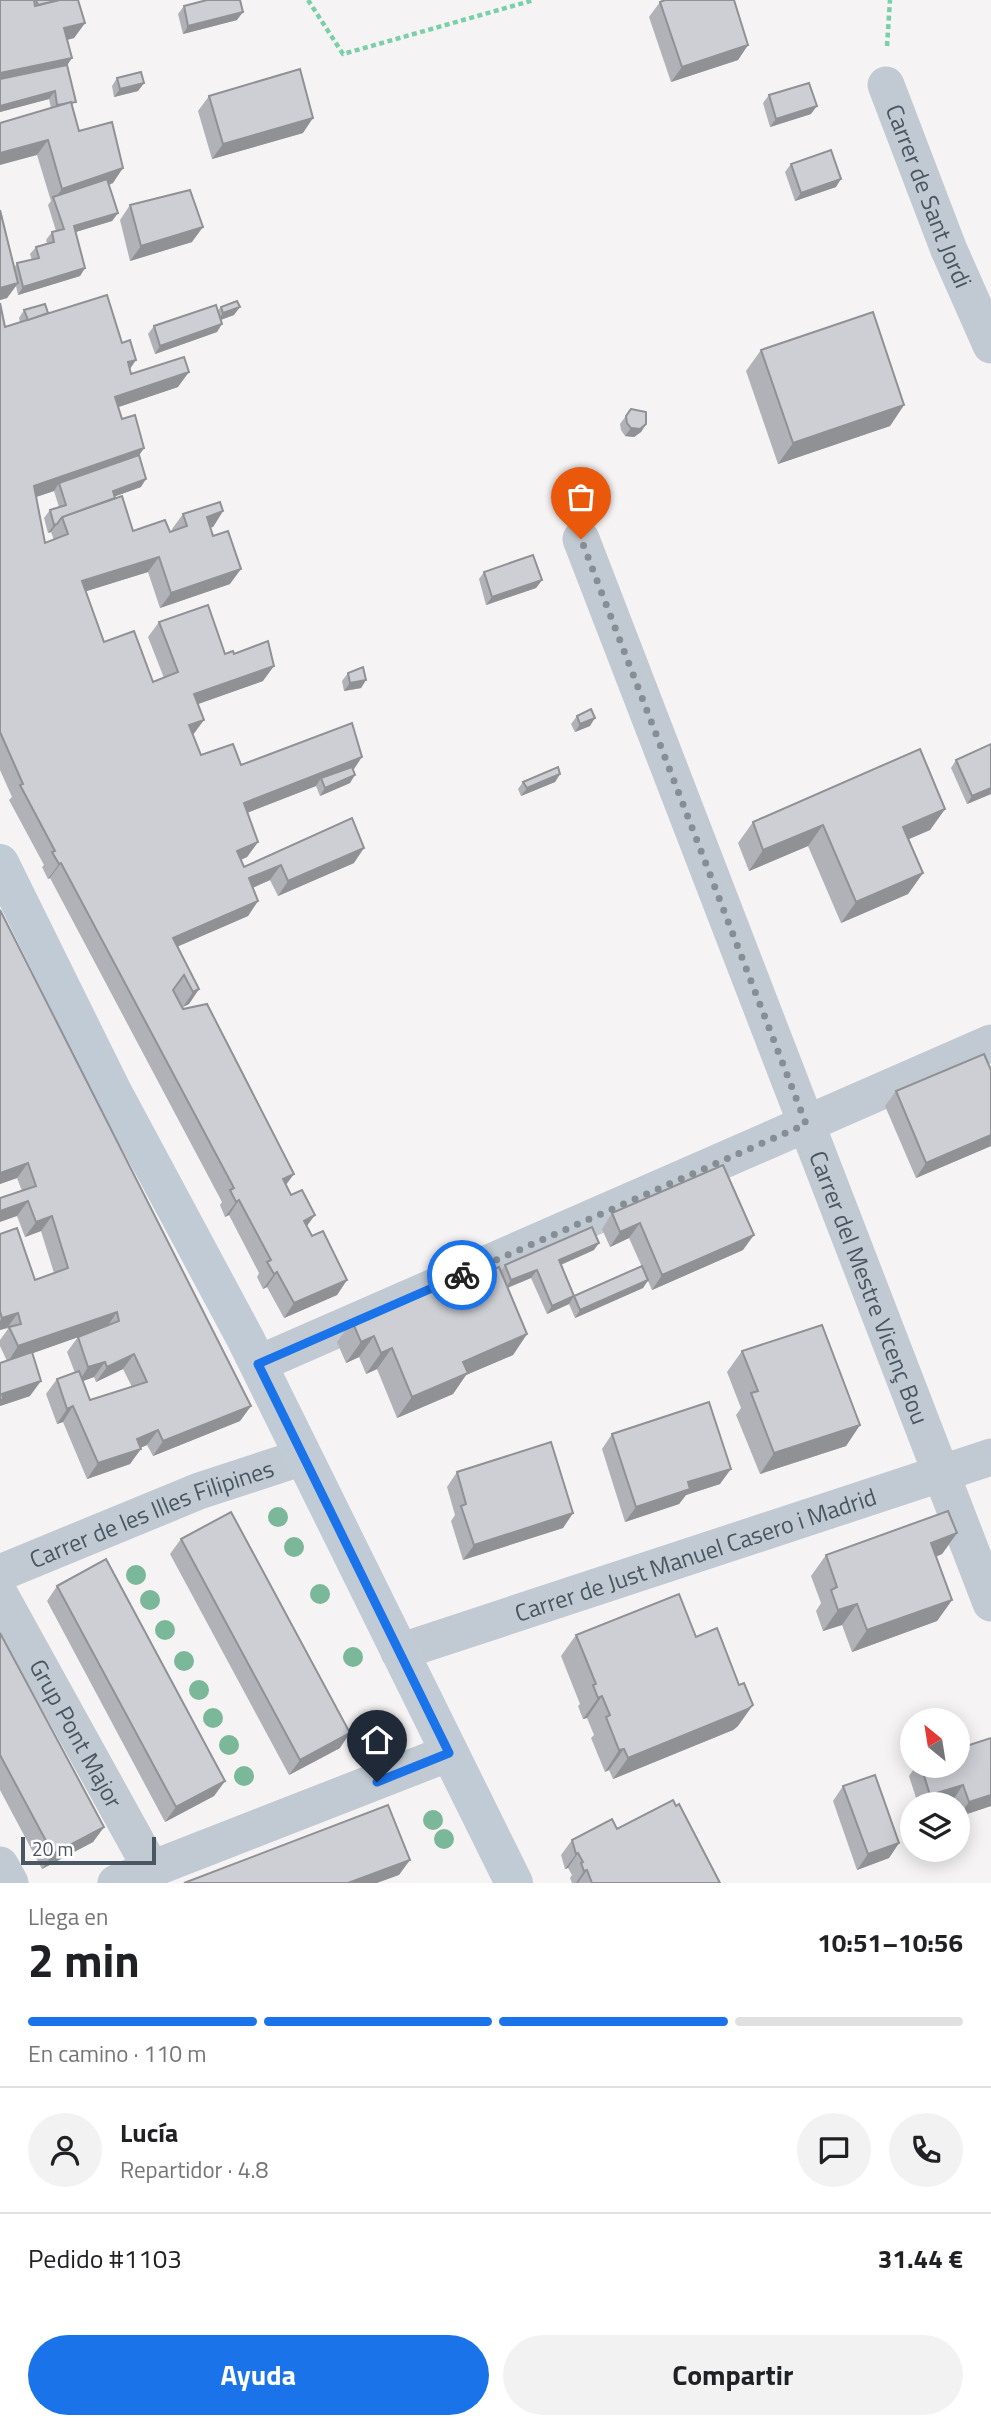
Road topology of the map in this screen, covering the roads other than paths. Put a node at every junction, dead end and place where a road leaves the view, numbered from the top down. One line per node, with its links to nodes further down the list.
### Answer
1 (886, 85): 2 (street, Carrer de Sant Jordi)
2 (991, 345)
3 (581, 539): 6 (street, Carrer del Mestre Vicenç Bou)
4 (0, 863): 7 (street)
5 (991, 1043): 6 (street)
6 (806, 1124): 7 (street); 10 (street, Carrer del Mestre Vicenç Bou)
7 (258, 1364): 8 (street)
8 (303, 1457): 11 (street, Carrer de les Illes Filipines); 14 (street)
9 (991, 1457): 10 (street, Carrer de Just Manuel Casero i Madrid)
10 (942, 1473): 13 (street, Carrer del Mestre Vicenç Bou); 14 (street, Carrer de Just Manuel Casero i Madrid)
11 (0, 1573)
12 (0, 1595): 17 (street, Grup Pont Major)
13 (991, 1603)
14 (399, 1652): 15 (street)
15 (449, 1753): 17 (street); 18 (street)
16 (0, 1865): 19 (street)
17 (152, 1870): 20 (street)
18 (508, 1881)
19 (10, 1883)
20 (116, 1883)

